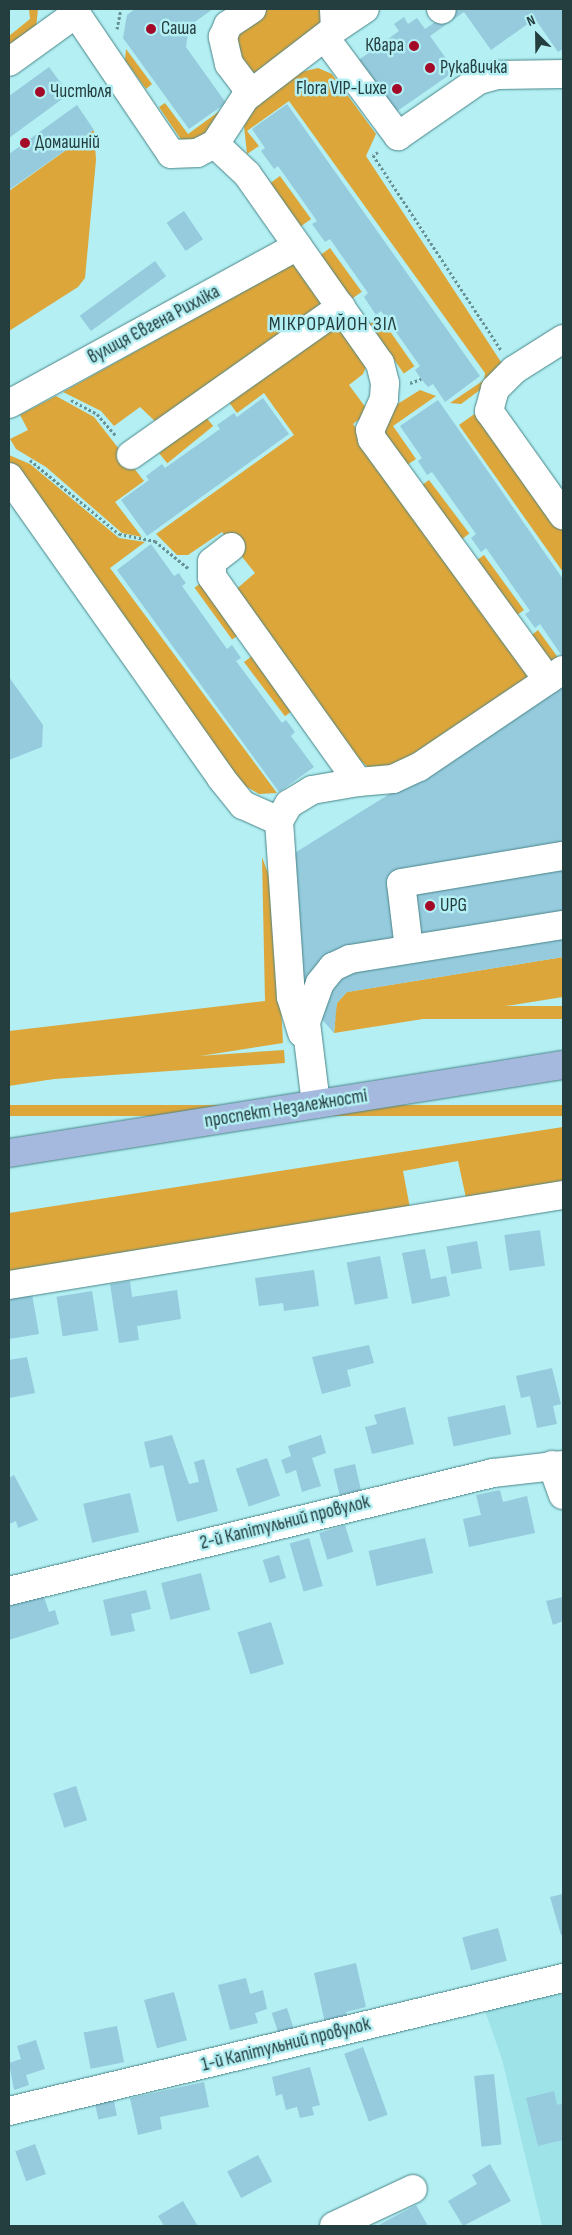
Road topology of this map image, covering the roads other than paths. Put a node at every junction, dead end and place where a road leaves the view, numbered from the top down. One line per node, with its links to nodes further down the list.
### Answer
1 (252, 9): 7 (street)
2 (365, 9): 4 (street)
3 (72, 11): 5 (street); 8 (street)
4 (332, 26): 6 (street); 7 (street)
5 (9, 62)
6 (563, 74)
7 (251, 93): 8 (street)
8 (216, 144): 9 (street)
9 (298, 246): 10 (street); 12 (street, вулиця Євгена Рихліка)
10 (341, 307): 13 (street); 17 (street)
11 (563, 338): 15 (street)
12 (9, 404)
13 (131, 455)
14 (15, 466): 19 (street)
15 (563, 515)
16 (231, 547): 18 (street)
17 (556, 675): 18 (street)
18 (358, 782): 19 (street)
19 (279, 821): 23 (street)
20 (563, 856): 22 (street)
21 (563, 925): 22 (street)
22 (409, 949): 23 (street)
23 (306, 1042): 25 (street)
24 (563, 1065): 25 (main road, проспект Незалежності)
25 (316, 1104): 26 (main road, проспект Незалежності)
26 (9, 1153)
27 (563, 1195): 28 (street)
28 (9, 1285)
29 (558, 1465): 30 (street); 31 (street, 2-й Капітульний провулок)
30 (563, 1495)
31 (9, 1591)
32 (563, 1978): 33 (street, 1-й Капітульний провулок)
33 (9, 2111)
34 (413, 2189): 35 (street)
35 (334, 2226)

